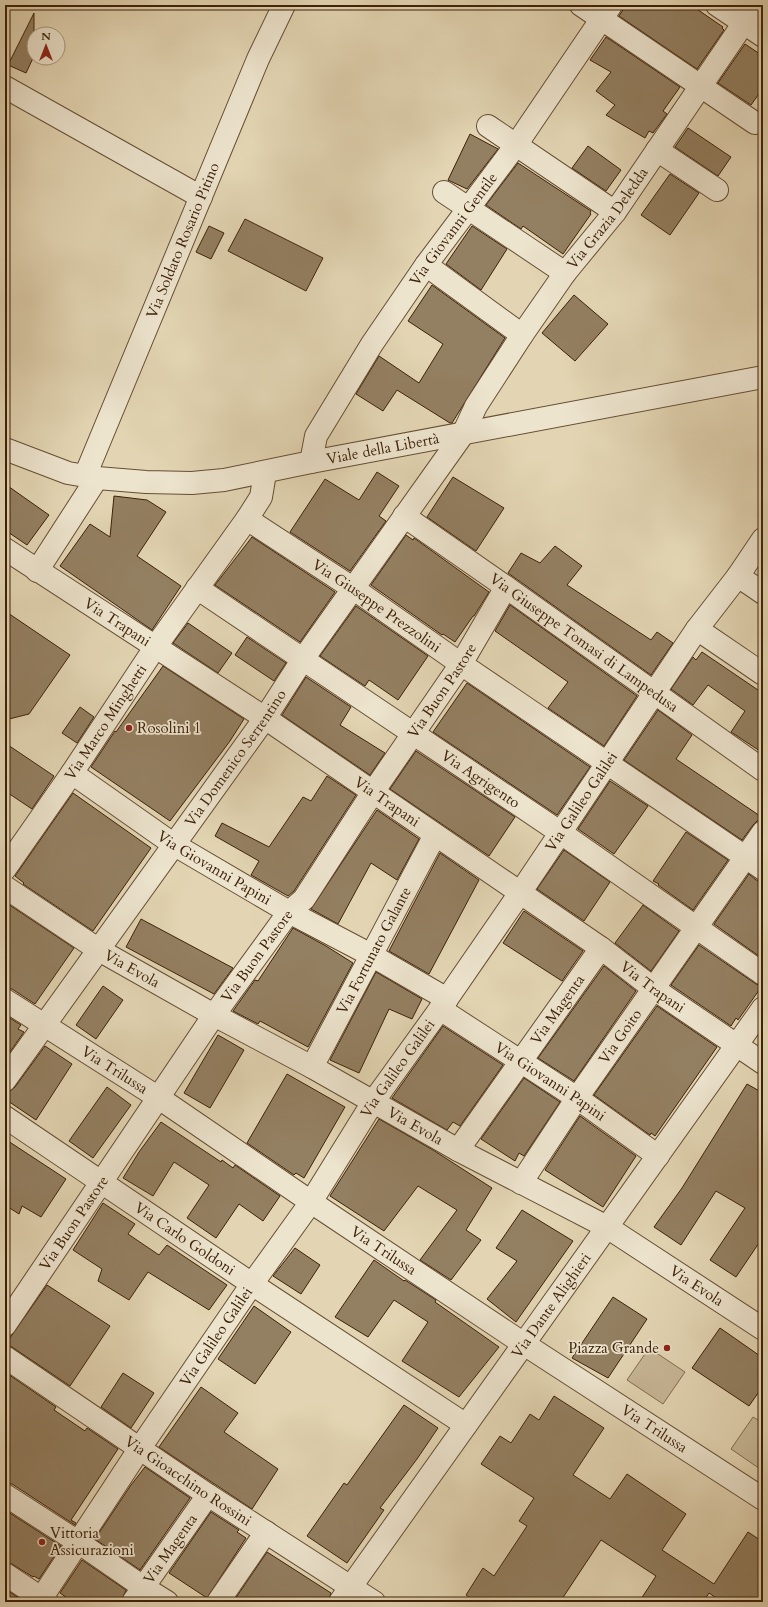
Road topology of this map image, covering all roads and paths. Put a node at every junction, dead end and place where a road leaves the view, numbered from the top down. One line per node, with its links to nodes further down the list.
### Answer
1 (284, 5): 16 (street, Via Soldato Rosario Pitino)
2 (581, 5): 5 (street)
3 (717, 5): 6 (street)
4 (756, 5): 6 (street, Via Grazia Deledda)
5 (607, 12): 8 (street); 12 (street, Via Giovanni Gentile)
6 (744, 23): 7 (street); 8 (street, Via Grazia Deledda)
7 (763, 36)
8 (701, 86): 10 (street); 13 (street, Via Grazia Deledda)
9 (5, 87): 16 (street)
10 (755, 123)
11 (488, 126): 12 (street)
12 (516, 145): 17 (street, Via Giovanni Gentile); 18 (street)
13 (657, 150): 14 (street); 18 (street, Via Grazia Deledda)
14 (716, 190)
15 (444, 192): 17 (street)
16 (201, 197): 27 (street, Via Soldato Rosario Pitino)
17 (468, 207): 19 (street, Via Giovanni Gentile); 20 (street)
18 (615, 212): 20 (street, Via Grazia Deledda)
19 (426, 265): 21 (street); 25 (street, Via Giovanni Gentile)
20 (565, 273): 21 (street, Via Grazia Deledda)
21 (522, 335): 23 (street, Via Grazia Deledda)
22 (763, 377): 23 (street, Viale della Libertà)
23 (463, 434): 25 (street, Viale della Libertà); 28 (street, Via Domenico Serrentino)
24 (5, 449): 27 (street, Viale della Libertà)
25 (311, 462): 26 (street, Viale della Libertà)
26 (265, 473): 27 (street, Viale della Libertà); 29 (street, Via Marco Minghetti)
27 (91, 477): 32 (street, Via Soldato Rosario Pitino)
28 (404, 516): 34 (street, Via Giuseppe Tomasi di Lampedusa); 36 (street, Via Domenico Serrentino)
29 (247, 519): 35 (street, Via Marco Minghetti); 36 (street, Via Giuseppe Prezzolini)
30 (763, 539): 33 (street, Via Galileo Galilei)
31 (5, 549): 32 (street, Via Trapani)
32 (37, 571): 39 (street, Via Trapani)
33 (738, 576): 37 (street); 38 (street, Via Galileo Galilei)
34 (506, 587): 41 (street, Via Buon Pastore); 43 (street, Via Giuseppe Tomasi di Lampedusa)
35 (197, 588): 39 (street, Via Marco Minghetti); 40 (street, Via Agrigento)
36 (354, 589): 40 (street, Via Domenico Serrentino); 41 (street, Via Giuseppe Prezzolini)
37 (763, 593)
38 (697, 629): 42 (street); 43 (street, Via Galileo Galilei)
39 (156, 646): 44 (street, Via Trapani); 48 (street, Via Marco Minghetti)
40 (303, 659): 44 (street, Via Domenico Serrentino); 45 (street, Via Agrigento)
41 (461, 664): 45 (street, Via Buon Pastore); 46 (street, Via Giuseppe Prezzolini)
42 (763, 674)
43 (655, 692): 46 (street, Via Galileo Galilei); 47 (street, Via Giuseppe Tomasi di Lampedusa)
44 (265, 718): 49 (street, Via Trapani); 53 (street, Via Domenico Serrentino)
45 (414, 733): 49 (street, Via Buon Pastore); 51 (street, Via Agrigento)
46 (608, 762): 51 (street, Via Galileo Galilei); 54 (street, Via Giuseppe Prezzolini)
47 (763, 770)
48 (72, 773): 53 (street, Via Giovanni Papini); 55 (street, Via Marco Minghetti)
49 (373, 792): 52 (street, Via Trapani); 58 (street, Via Buon Pastore)
50 (763, 832): 54 (street, Via Goito)
51 (561, 833): 57 (street, Via Galileo Galilei); 59 (street, Via Agrigento)
52 (435, 835): 57 (street, Via Trapani); 62 (street, Via Fortunato Galante)
53 (174, 844): 58 (street, Via Giovanni Papini); 61 (street, Via Domenico Serrentino)
54 (755, 863): 59 (street, Via Goito)
55 (5, 869)
56 (5, 887): 61 (street, Via Evola)
57 (520, 893): 60 (street, Via Trapani); 66 (street, Via Galileo Galilei)
58 (289, 912): 62 (street, Via Giovanni Papini); 68 (street, Via Buon Pastore)
59 (696, 929): 63 (street, Via Agrigento); 64 (street, Via Goito)
60 (601, 948): 64 (street, Via Trapani); 71 (street, Via Magenta)
61 (99, 950): 68 (street, Via Evola); 69 (street, Via Domenico Serrentino)
62 (371, 955): 66 (street, Via Giovanni Papini); 73 (street, Via Fortunato Galante)
63 (763, 974)
64 (654, 989): 70 (street, Via Trapani); 76 (street, Via Goito)
65 (5, 1000): 69 (street, Via Trilussa)
66 (444, 1004): 71 (street, Via Giovanni Papini); 77 (street, Via Galileo Galilei)
67 (763, 1008): 70 (street, Via Dante Alighieri)
68 (214, 1015): 73 (street, Via Evola); 75 (street, Via Buon Pastore)
69 (44, 1026): 74 (street, Via Domenico Serrentino); 75 (street, Via Trilussa)
70 (737, 1045): 72 (street, Via Trapani); 80 (street, Via Dante Alighieri)
71 (521, 1062): 76 (street, Via Giovanni Papini); 79 (street, Via Magenta)
72 (763, 1063)
73 (312, 1067): 77 (street, Via Evola)
74 (5, 1080)
75 (159, 1098): 81 (street, Via Buon Pastore); 83 (street, Via Trilussa)
76 (578, 1098): 80 (street, Via Giovanni Papini); 82 (street, Via Goito)
77 (373, 1102): 79 (street, Via Evola); 83 (street, Via Galileo Galilei)
78 (5, 1117): 81 (street, Via Carlo Goldoni)
79 (458, 1150): 82 (street, Via Evola)
80 (658, 1156): 84 (street, Via Dante Alighieri)
81 (101, 1182): 85 (street, Via Carlo Goldoni); 86 (street, Via Buon Pastore)
82 (521, 1183): 84 (street, Via Evola)
83 (311, 1202): 85 (street, Via Galileo Galilei); 88 (street, Via Trilussa)
84 (607, 1228): 87 (street, Via Evola); 88 (street, Via Dante Alighieri)
85 (252, 1284): 90 (street, Via Carlo Goldoni); 91 (street, Via Galileo Galilei)
86 (5, 1325)
87 (763, 1329)
88 (524, 1344): 90 (street, Via Dante Alighieri); 94 (street, Via Trilussa)
89 (5, 1356): 91 (street, Via Gioacchino Rossini)
90 (466, 1425): 98 (street, Via Dante Alighieri)
91 (140, 1448): 93 (street, Via Gioacchino Rossini); 96 (street, Via Galileo Galilei)
92 (5, 1494): 96 (street)
93 (208, 1495): 95 (street, Via Gioacchino Rossini); 99 (street, Via Magenta)
94 (763, 1499)
95 (266, 1532): 98 (street, Via Gioacchino Rossini); 102 (street)
96 (78, 1542): 99 (street); 100 (street, Via Galileo Galilei)
97 (5, 1574): 100 (street)
98 (345, 1594): 103 (street, Via Gioacchino Rossini)
99 (138, 1595): 101 (street)
100 (42, 1601)
101 (167, 1602)
102 (218, 1602)
103 (374, 1602)

